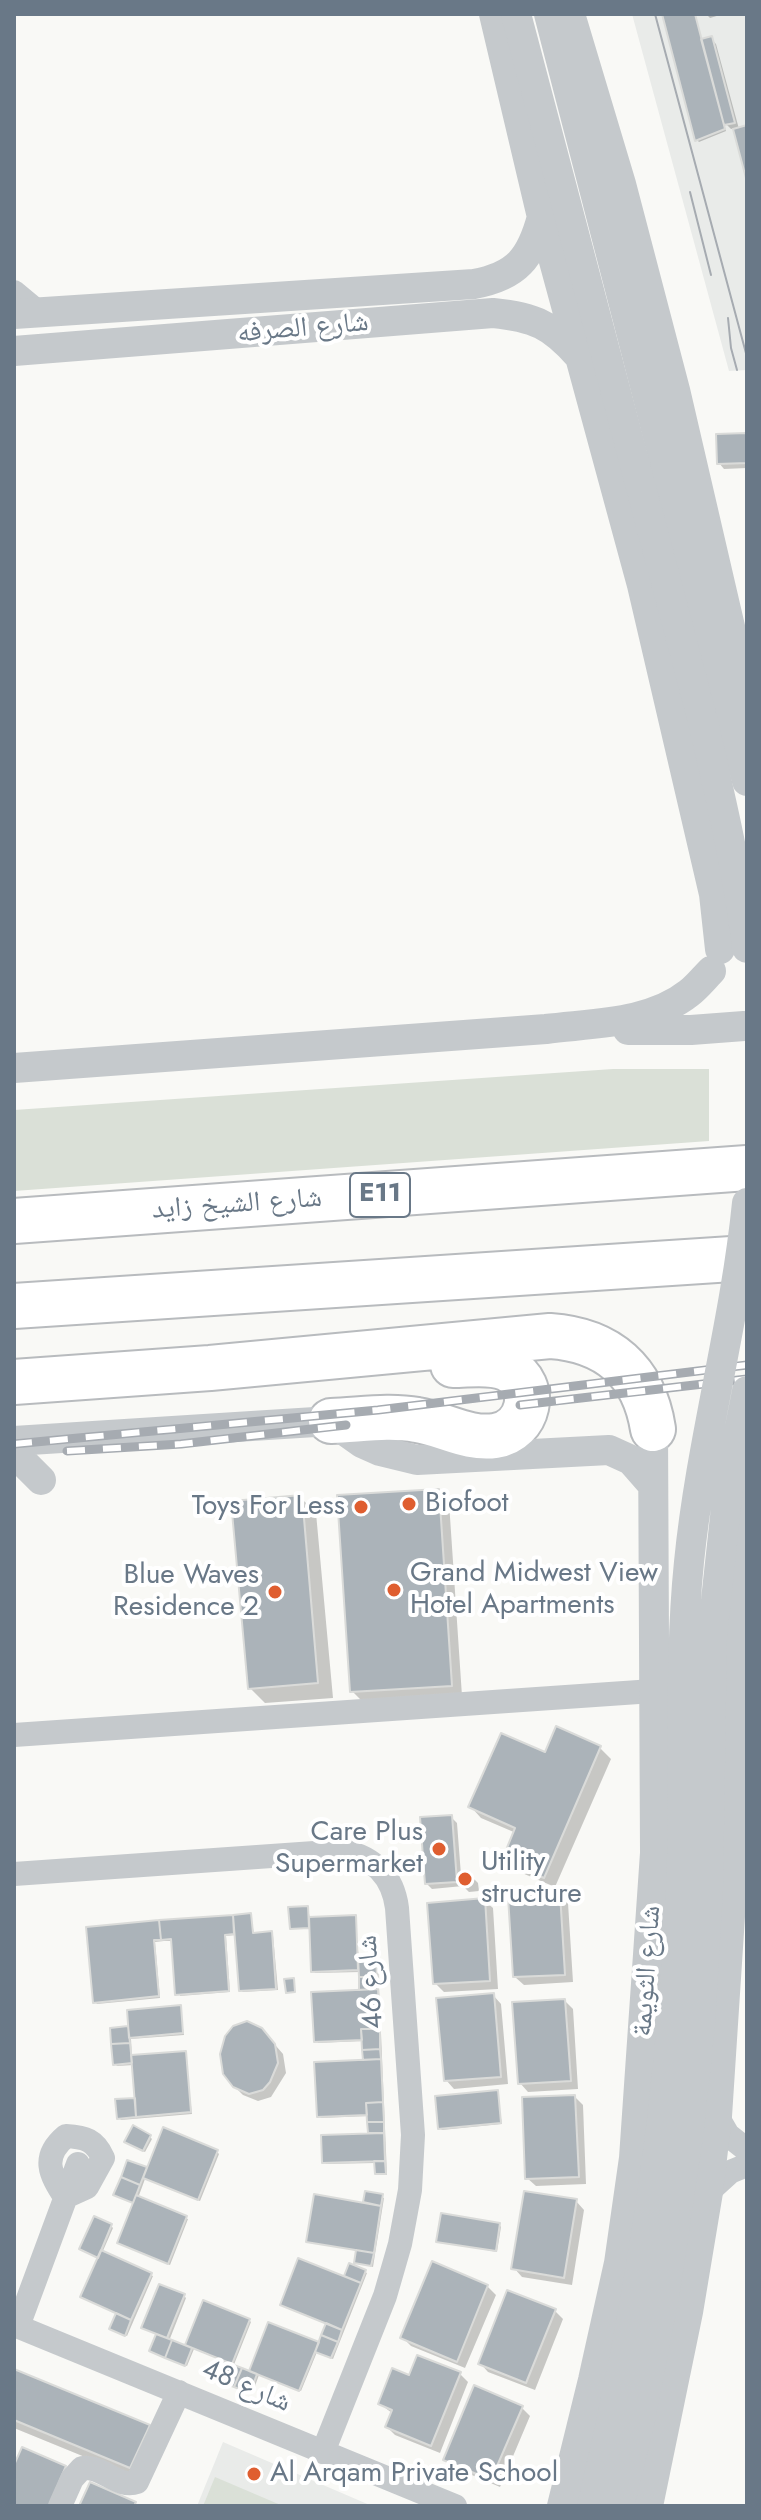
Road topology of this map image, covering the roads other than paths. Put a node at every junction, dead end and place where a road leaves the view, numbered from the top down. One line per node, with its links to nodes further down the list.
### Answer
1 (494, 14): 5 (street)
2 (516, 14): 13 (street, bridge)
3 (549, 14): 11 (street)
4 (570, 14): 10 (street)
5 (542, 217): 7 (street, شارع الصرفه); 9 (street)
6 (14, 292): 7 (street)
7 (26, 313)
8 (14, 351): 9 (street, شارع الصرفه)
9 (579, 356): 13 (street)
10 (747, 700)
11 (747, 781)
12 (747, 932): 13 (street)
13 (726, 956): 14 (street); 15 (street)
14 (746, 1026): 15 (street)
15 (546, 1029): 16 (street)
16 (14, 1068)
17 (747, 1168): 19 (highway, شارع الشيخ زايد / E11)
18 (747, 1203): 49 (street, bridge)
19 (14, 1221)
20 (747, 1258): 21 (highway)
21 (14, 1306)
22 (210, 1368): 23 (highway); 25 (highway); 26 (highway)
23 (14, 1382)
24 (747, 1391): 52 (street, bridge)
25 (331, 1421): 27 (street); 30 (street)
26 (653, 1429): 30 (street, شارع الثويمة)
27 (14, 1441)
28 (14, 1453): 29 (street)
29 (41, 1480)
30 (652, 1484): 34 (street, شارع الثويمة)
31 (747, 1486): 32 (street)
32 (742, 1610): 33 (street)
33 (741, 1646): 36 (street)
34 (653, 1691): 35 (street); 37 (street, شارع الثويمة)
35 (14, 1735)
36 (734, 1818): 37 (street); 40 (street)
37 (656, 1821): 39 (street, شارع الثويمة)
38 (14, 1874): 48 (street, شارع 46)
39 (653, 1890): 40 (street); 49 (street, شارع الثويمة)
40 (732, 1891): 41 (street)
41 (717, 2116): 42 (street); 45 (street)
42 (747, 2150)
43 (78, 2164): 46 (street)
44 (747, 2165): 45 (street)
45 (708, 2192): 53 (street)
46 (16, 2326): 47 (street, شارع 48)
47 (179, 2392): 48 (street, شارع 48); 50 (street)
48 (323, 2452): 51 (street, شارع 48)
49 (568, 2502)
50 (60, 2506)
51 (455, 2506)
52 (619, 2506)
53 (648, 2506)

